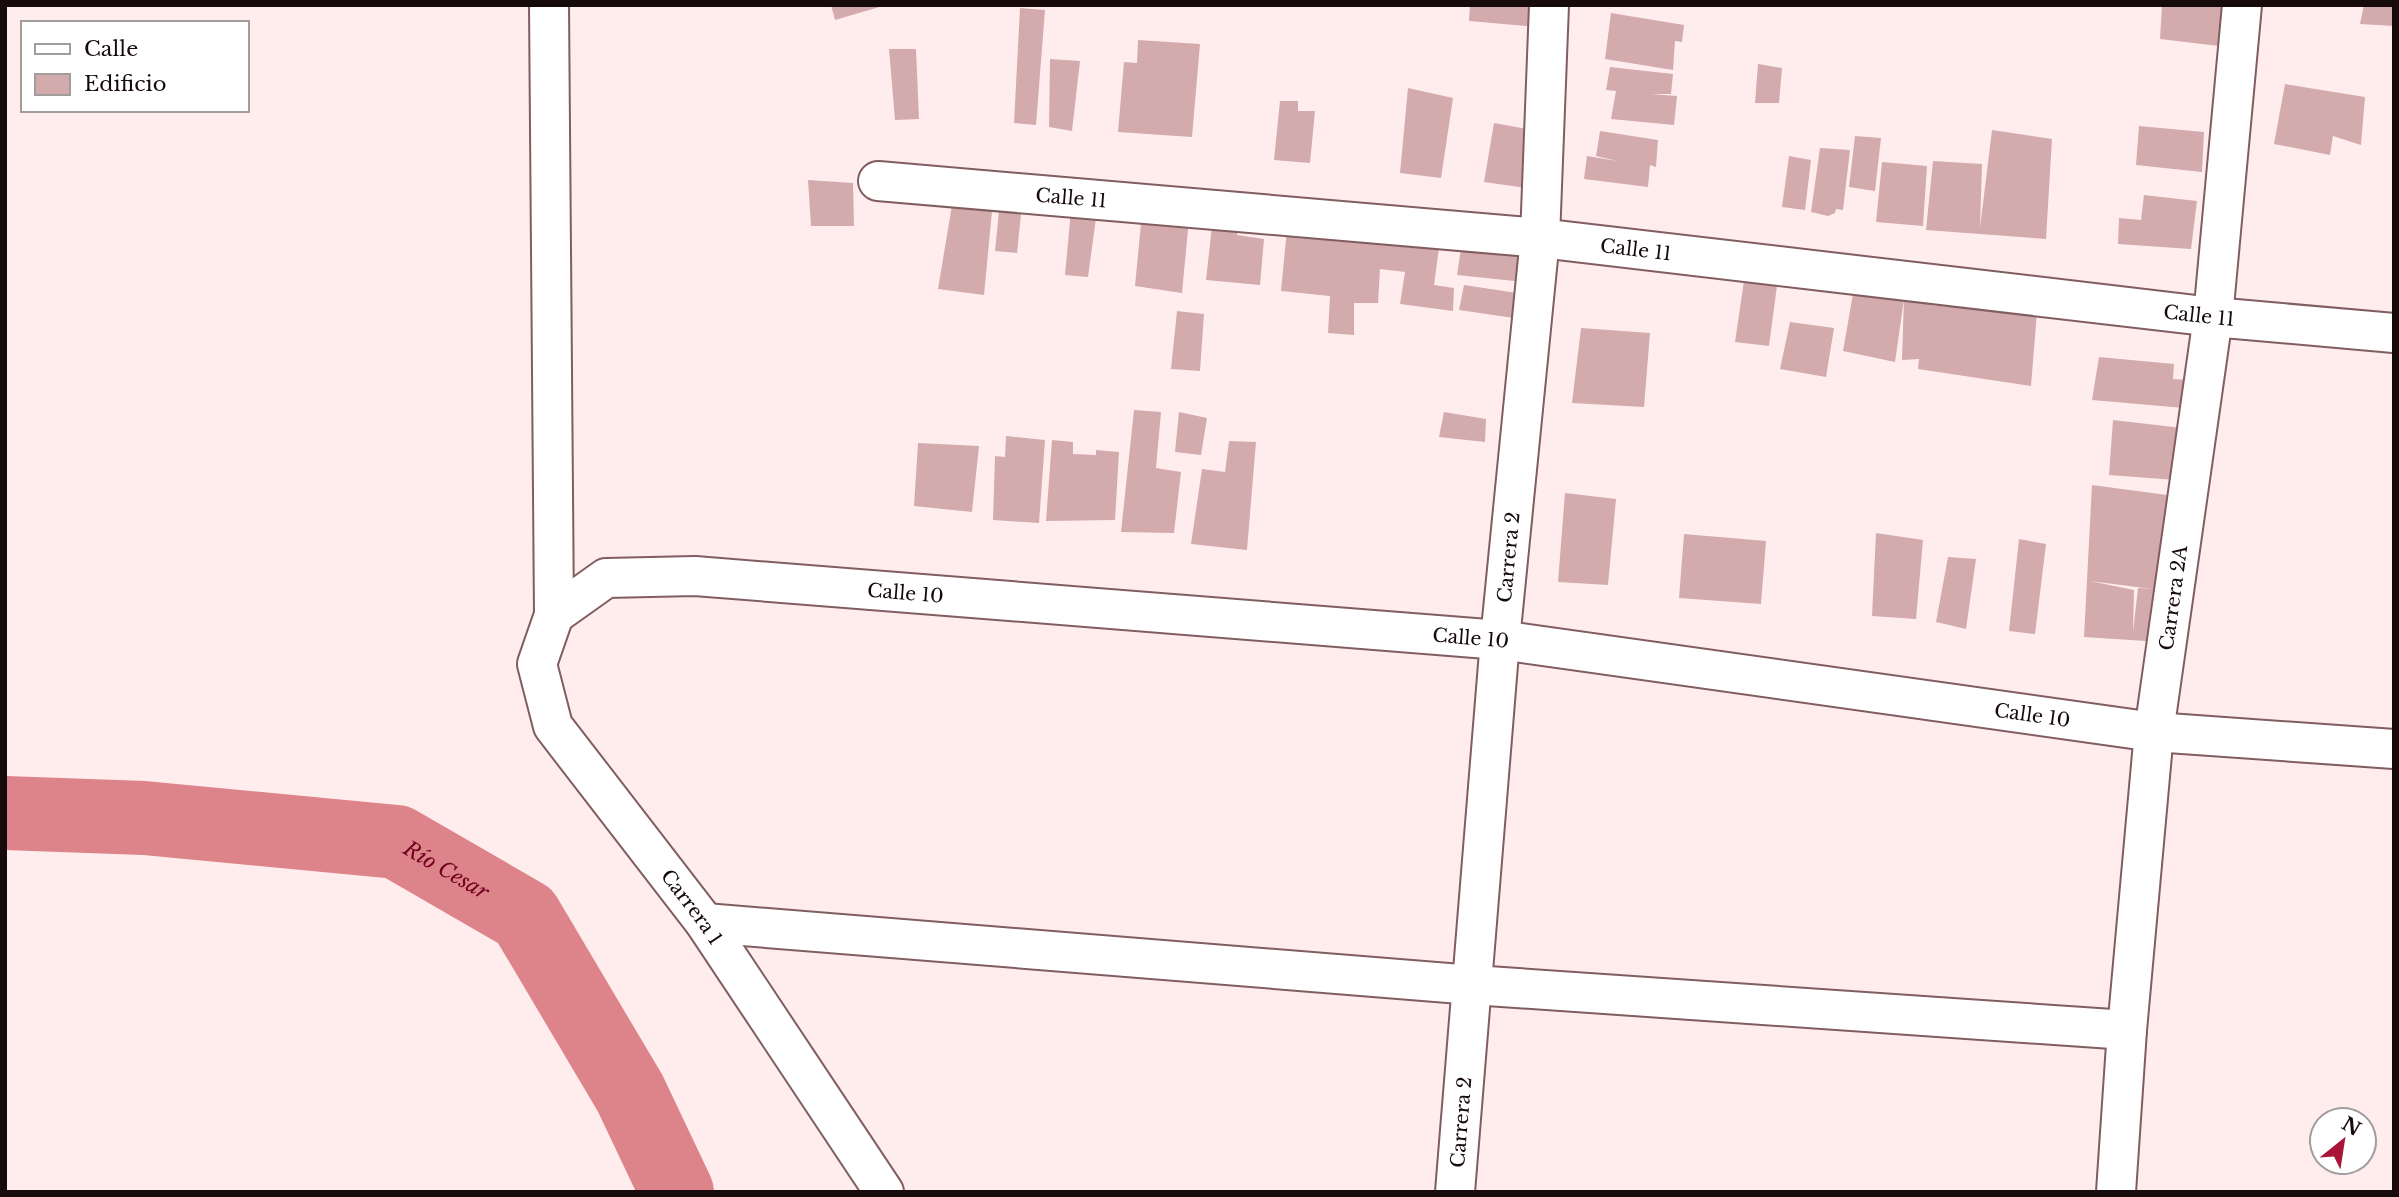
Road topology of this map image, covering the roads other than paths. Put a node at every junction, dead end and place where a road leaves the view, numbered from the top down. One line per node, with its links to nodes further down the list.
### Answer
1 (549, 5): 8 (street, Carrera 1)
2 (1549, 5): 5 (street, Carrera 2)
3 (2242, 5): 6 (street, Carrera 2A)
4 (878, 181): 5 (street, Calle 11)
5 (1540, 238): 6 (street, Calle 11); 9 (street, Carrera 2)
6 (2213, 317): 7 (street, Calle 11); 10 (street, Carrera 2A)
7 (2394, 333)
8 (554, 615): 9 (street, Calle 10); 12 (street, Carrera 1)
9 (1500, 639): 10 (street, Calle 10); 13 (street, Carrera 2)
10 (2154, 732): 11 (street, Calle 10); 14 (street, Carrera 2A)
11 (2394, 748)
12 (705, 923): 13 (street); 15 (street, Carrera 1)
13 (1473, 985): 14 (street); 16 (street, Carrera 2)
14 (2127, 1030): 17 (street, Carrera 2A)
15 (884, 1192)
16 (1455, 1192)
17 (2116, 1192)

